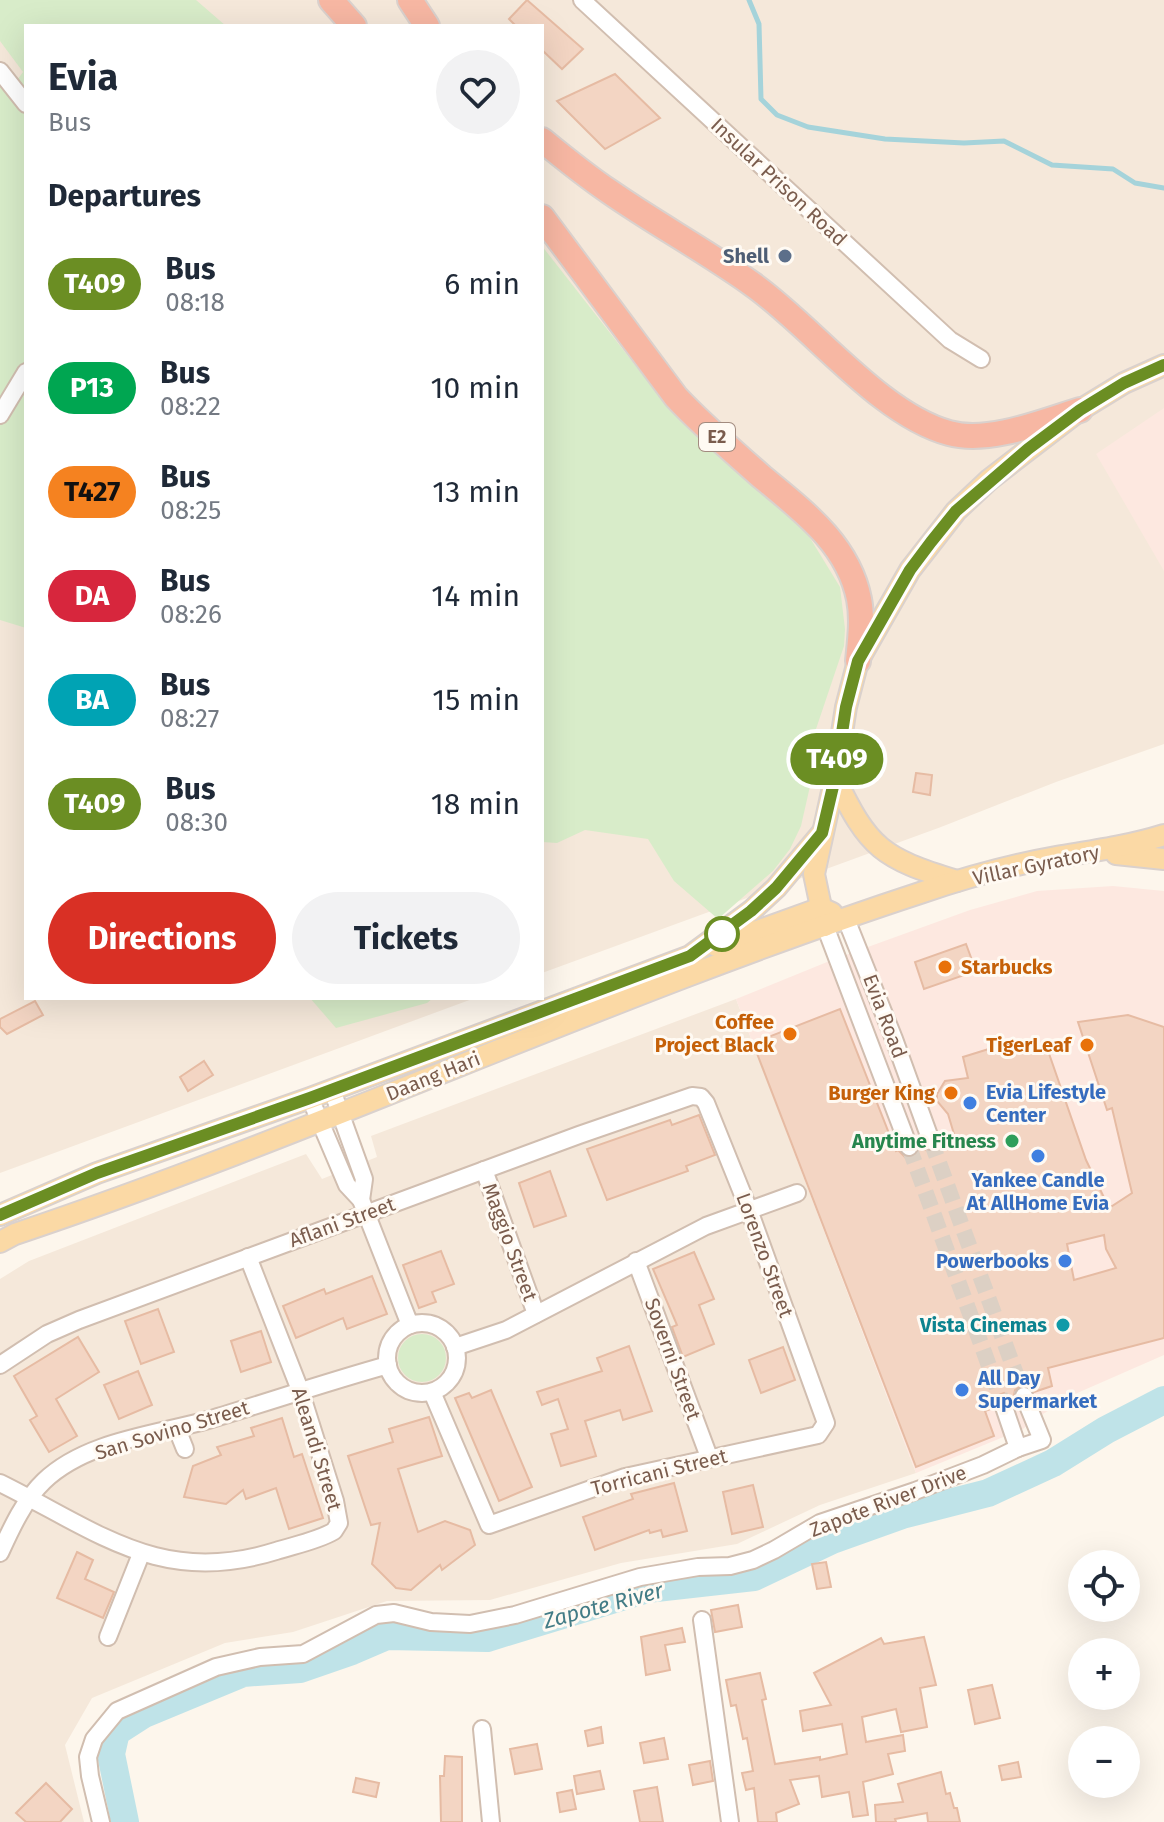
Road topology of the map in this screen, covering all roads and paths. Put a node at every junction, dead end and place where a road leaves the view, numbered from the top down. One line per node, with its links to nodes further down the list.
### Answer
1 (331, 0): 4 (highway)
2 (410, 0): 5 (highway)
3 (582, 0): 10 (street, Insular Prison Road)
4 (352, 24)
5 (426, 24)
6 (0, 71): 7 (street)
7 (24, 101)
8 (544, 142): 13 (highway)
9 (544, 220): 15 (highway, E2)
10 (981, 359)
11 (1164, 365): 13 (main road)
12 (24, 375): 14 (street)
13 (1080, 410): 15 (main road)
14 (0, 415)
15 (858, 661): 16 (main road)
16 (835, 778): 17 (main road, Daang Hari); 21 (main road, Villar Gyratory)
17 (822, 833): 22 (main road, Evia Road); 24 (main road, Daang Hari)
18 (1164, 835): 19 (main road, Villar Gyratory)
19 (1093, 853): 20 (main road); 21 (main road, Villar Gyratory)
20 (1164, 859)
21 (957, 881): 23 (main road, Daang Hari)
22 (823, 917): 23 (main road, Daang Hari); 24 (main road); 28 (main road, Daang Hari); 31 (street, Evia Road)
23 (846, 919): 30 (street, Evia Road)
24 (690, 956): 25 (main road, Daang Hari)
25 (332, 1090): 27 (main road, Daang Hari); 28 (street)
26 (692, 1096): 32 (street, Aflani Street); 35 (street, Lorenzo Street)
27 (310, 1098): 29 (street); 36 (main road, Daang Hari)
28 (341, 1112): 29 (main road, Daang Hari); 34 (street)
29 (320, 1121): 34 (street); 37 (main road, Daang Hari)
30 (931, 1141)
31 (909, 1147)
32 (484, 1170): 34 (street, Aflani Street); 40 (street, Maggio Street)
33 (797, 1193): 35 (street)
34 (364, 1207): 38 (street, Aflani Street); 41 (street)
35 (749, 1210): 39 (street); 49 (street, Lorenzo Street)
36 (0, 1215)
37 (0, 1242)
38 (248, 1257): 43 (street, Aflani Street); 45 (street, Aleandi Street)
39 (636, 1261): 40 (street); 53 (street, Soverni Street)
40 (536, 1314): 42 (street)
41 (410, 1325): 42 (street); 44 (street)
42 (455, 1347): 46 (street)
43 (0, 1365)
44 (388, 1365): 45 (street, San Sovino Street); 46 (street)
45 (300, 1390): 50 (street, San Sovino Street); 57 (street, Aleandi Street)
46 (432, 1392): 53 (street, Torricani Street)
47 (1024, 1396): 51 (street, Zapote River Drive)
48 (1003, 1404): 51 (street)
49 (826, 1423): 53 (street, Torricani Street)
50 (177, 1429): 52 (street); 55 (street, San Sovino Street)
51 (1018, 1448): 61 (street, Zapote River Drive)
52 (185, 1449)
53 (709, 1457)
54 (0, 1483): 55 (street, Aleandi Street)
55 (29, 1497): 56 (street, San Sovino Street); 57 (street, Aleandi Street)
56 (0, 1553)
57 (141, 1554): 59 (street)
58 (702, 1620): 63 (street)
59 (108, 1637)
60 (482, 1729): 62 (street)
61 (101, 1822)
62 (491, 1822)
63 (730, 1822)

